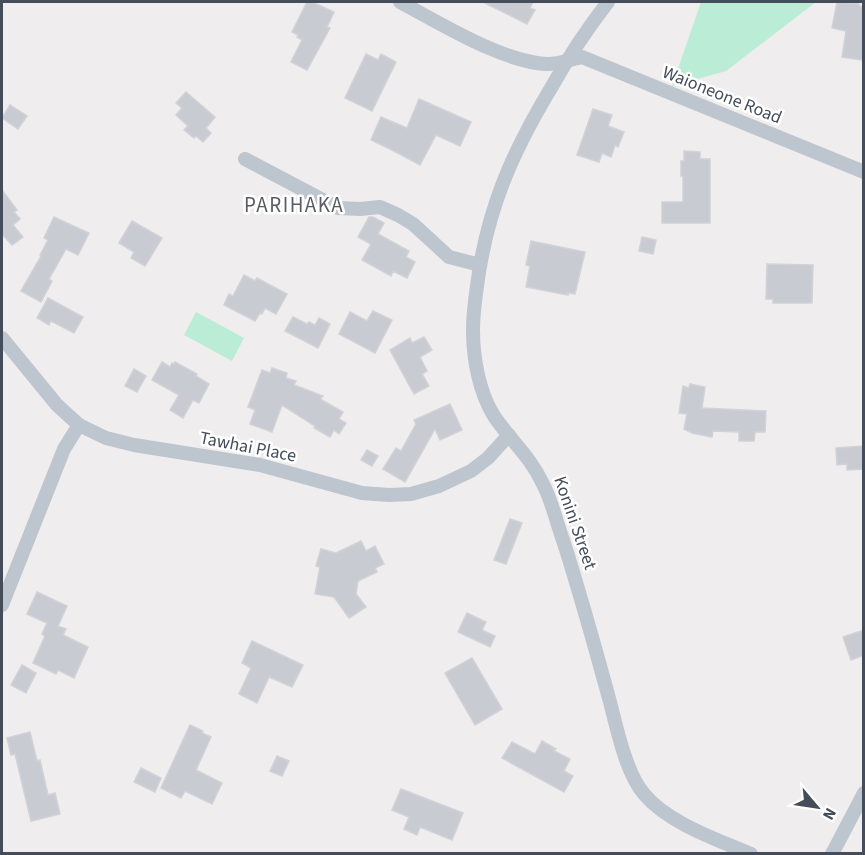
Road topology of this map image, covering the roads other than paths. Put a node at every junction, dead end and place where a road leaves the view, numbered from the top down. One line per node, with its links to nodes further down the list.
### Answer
1 (400, 2): 3 (street, Waioneone Road)
2 (609, 2): 3 (street, Konini Street)
3 (567, 60): 5 (street, Waioneone Road); 6 (street, Konini Street)
4 (245, 159): 6 (street)
5 (864, 172)
6 (480, 265): 9 (street, Konini Street)
7 (2, 338): 8 (street, Tawhai Place)
8 (79, 425): 9 (street, Tawhai Place); 10 (street)
9 (509, 435): 12 (street, Konini Street)
10 (2, 604)
11 (864, 793): 13 (street)
12 (751, 854)
13 (832, 854)

